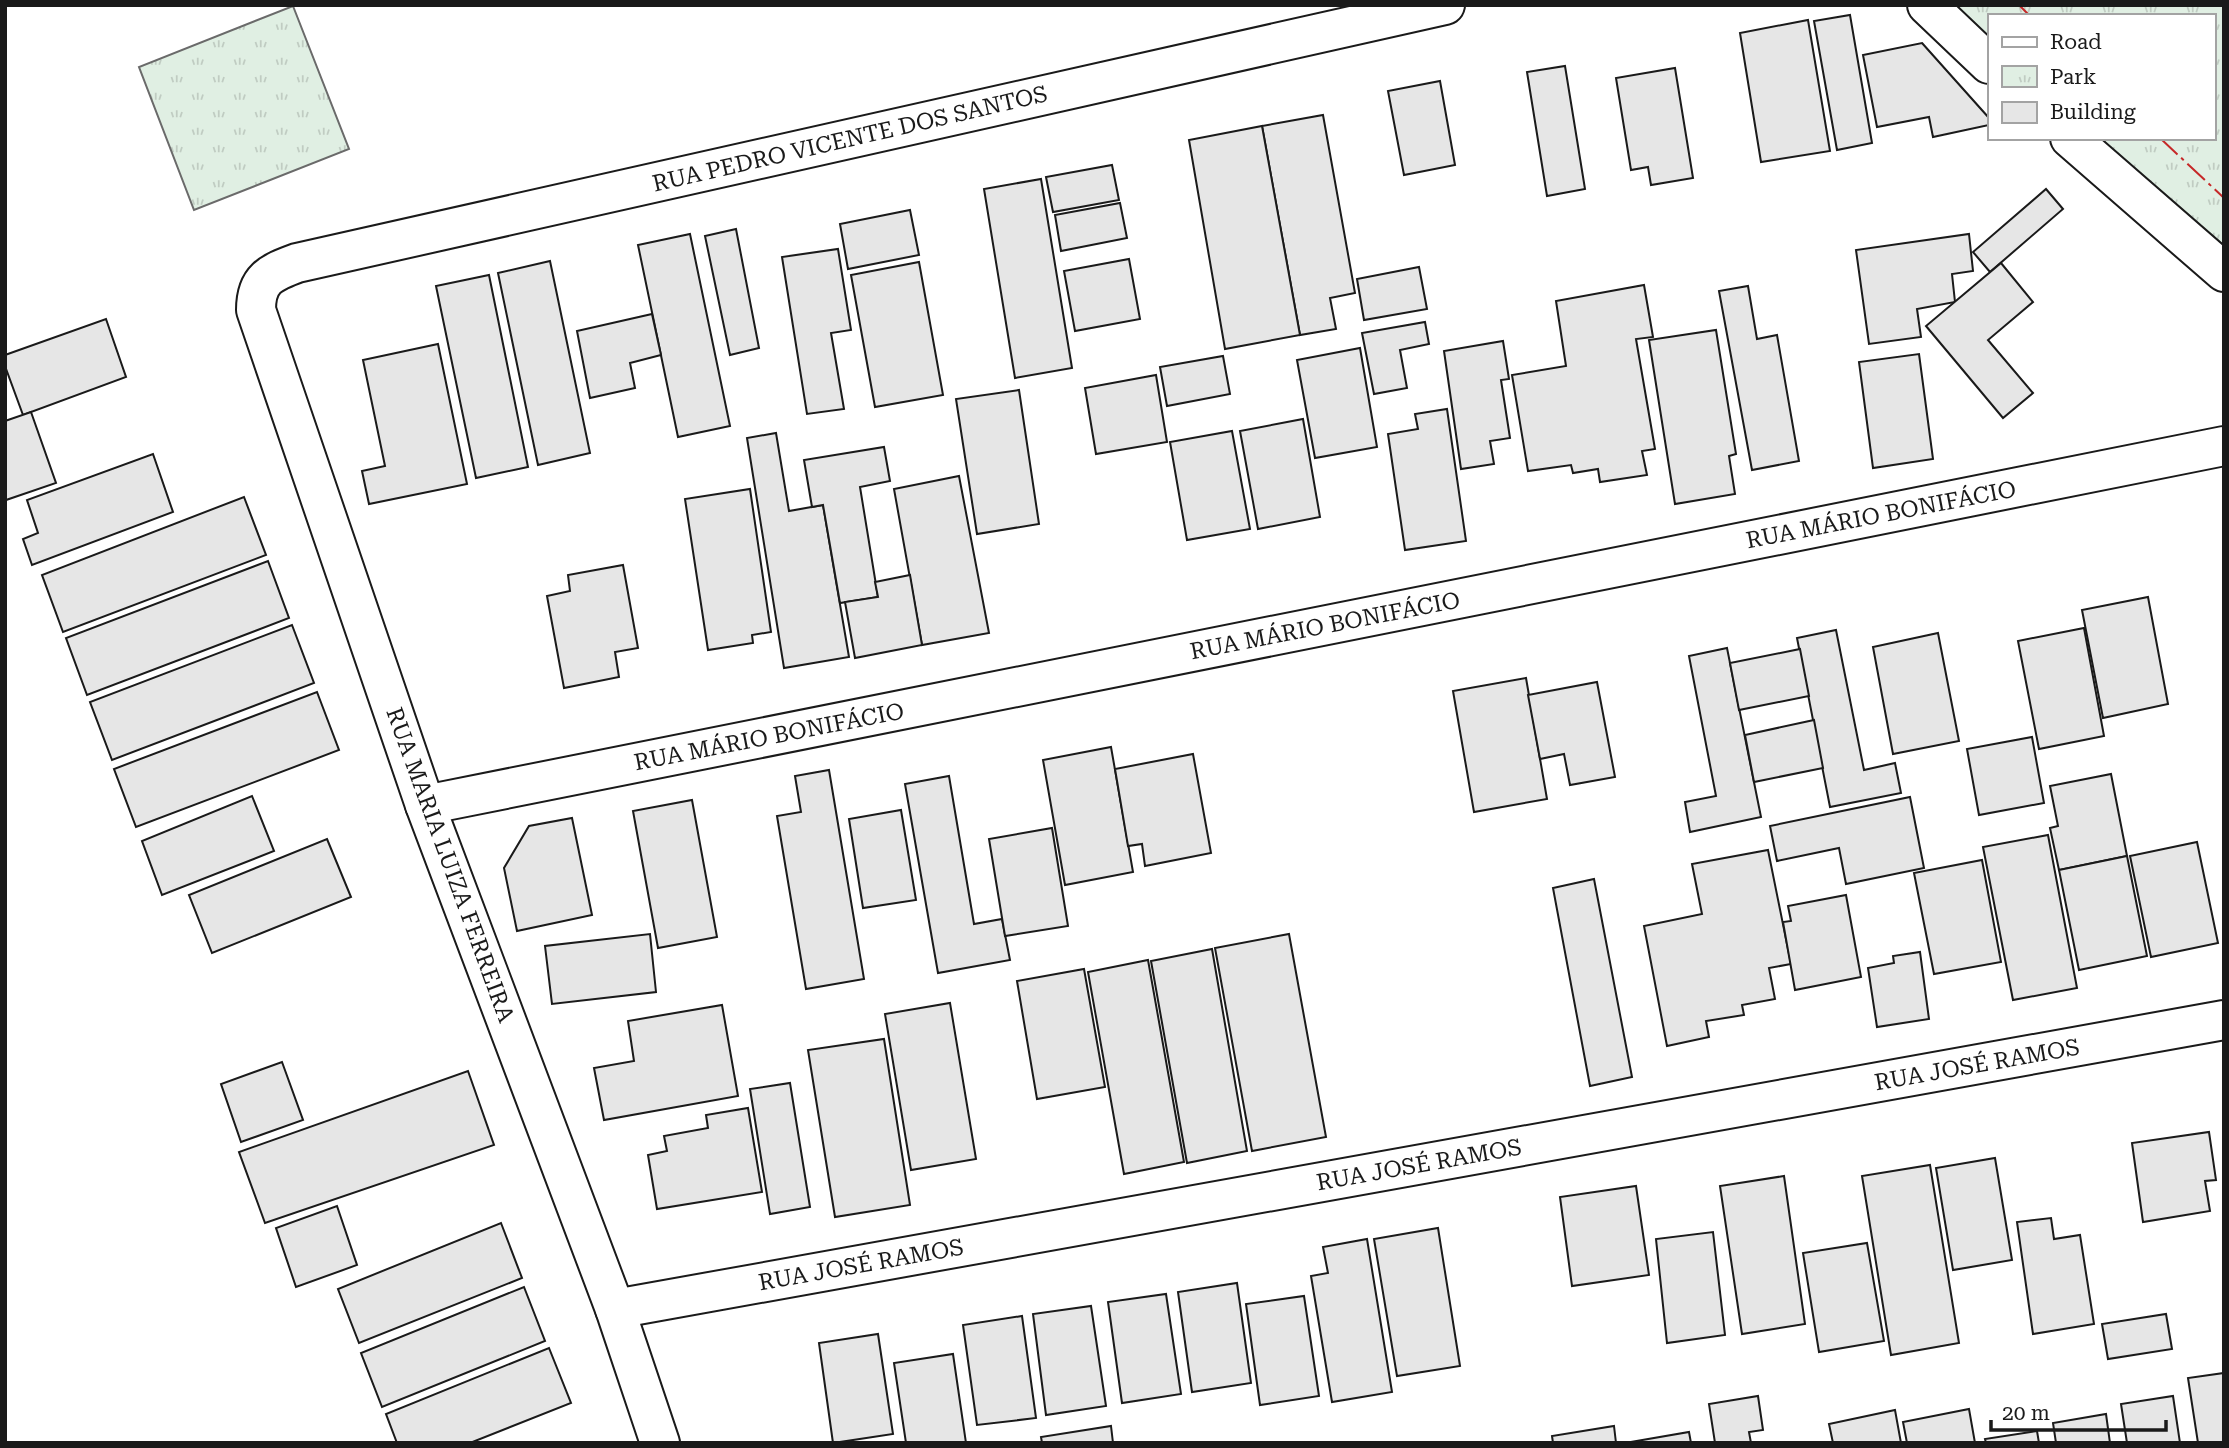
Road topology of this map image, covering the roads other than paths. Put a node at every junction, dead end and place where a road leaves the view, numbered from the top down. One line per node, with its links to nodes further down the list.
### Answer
1 (1445, 5): 6 (street, RUA PEDRO VICENTE DOS SANTOS)
2 (1927, 5): 3 (street)
3 (1988, 63)
4 (2072, 140): 5 (street)
5 (2224, 272)
6 (260, 284): 8 (street, RUA MARIA LUIZA FERREIRA)
7 (2224, 446): 8 (street, RUA MÁRIO BONIFÁCIO)
8 (425, 805): 10 (street, RUA MARIA LUIZA FERREIRA)
9 (2224, 1020): 10 (street, RUA JOSÉ RAMOS)
10 (615, 1309): 11 (street, RUA MARIA LUIZA FERREIRA)
11 (660, 1443)

